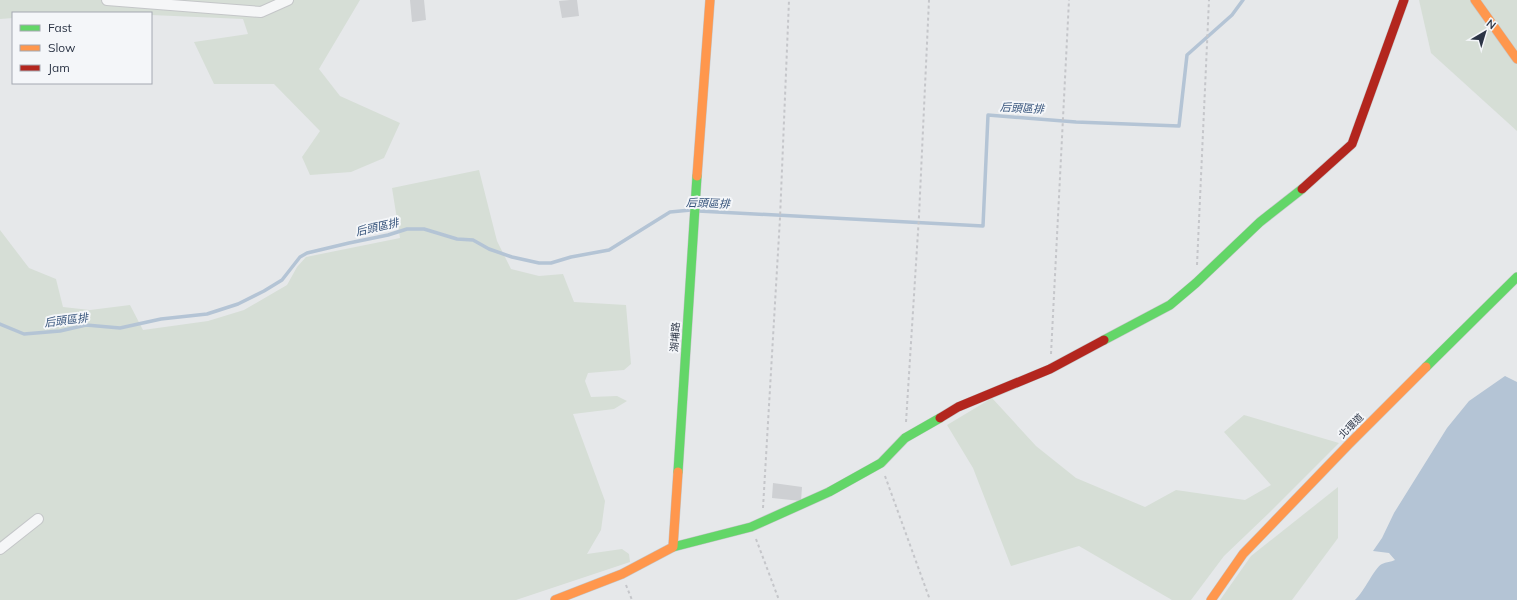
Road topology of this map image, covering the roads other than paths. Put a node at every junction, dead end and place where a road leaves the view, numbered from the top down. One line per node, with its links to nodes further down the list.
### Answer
1 (107, 0): 2 (street)
2 (288, 0)
3 (710, 0): 9 (street, 湖埔路)
4 (1404, 0): 9 (street)
5 (1475, 0): 6 (street)
6 (1517, 59)
7 (1517, 277): 12 (street, 北環道)
8 (38, 519): 10 (street)
9 (673, 547): 11 (street)
10 (0, 549)
11 (555, 600)
12 (1211, 600)

